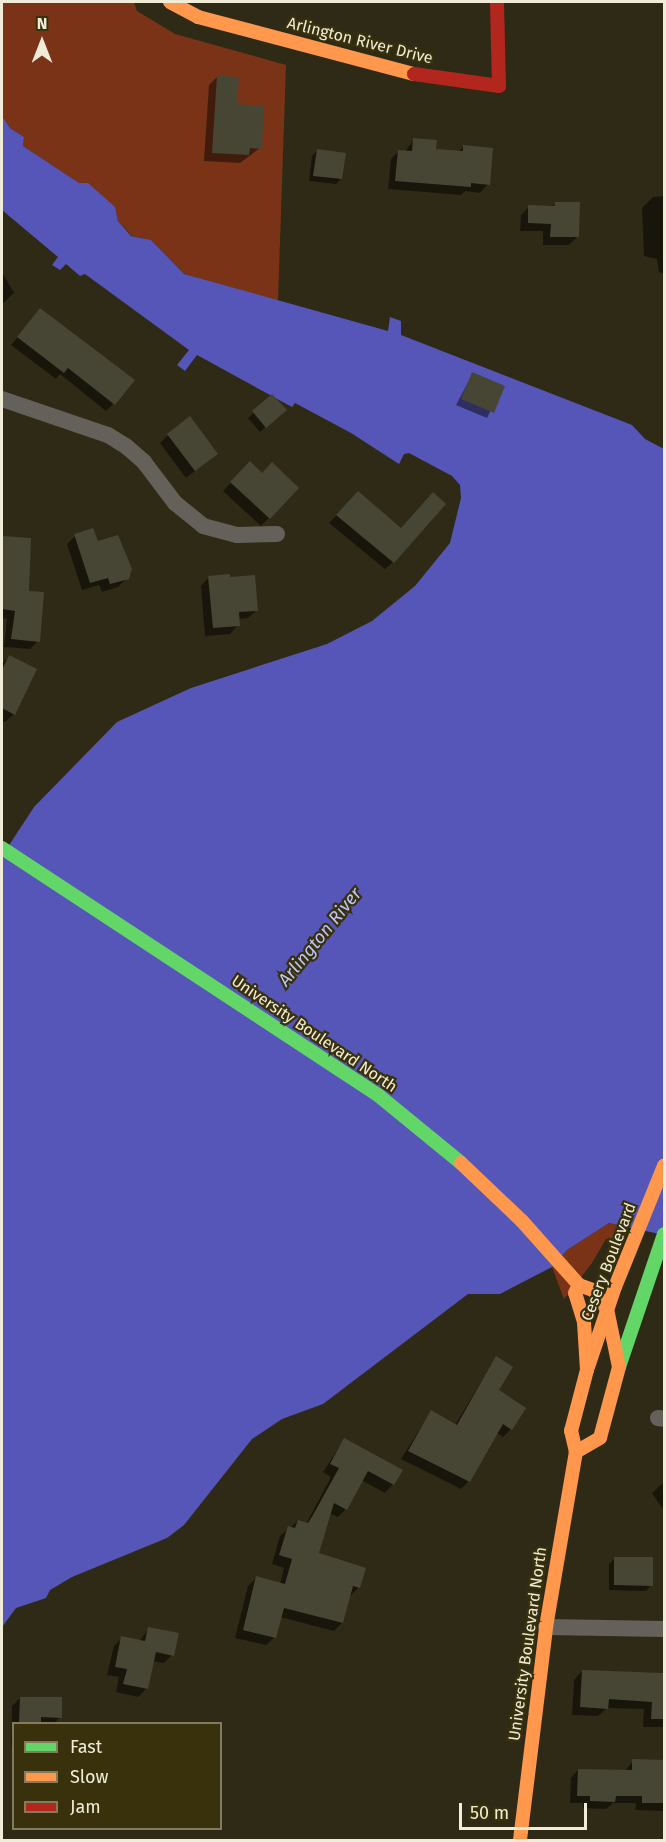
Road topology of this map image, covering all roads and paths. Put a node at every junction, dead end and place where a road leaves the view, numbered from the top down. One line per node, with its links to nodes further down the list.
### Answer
1 (170, 2): 2 (main road, Arlington River Drive)
2 (497, 2)
3 (2, 399): 4 (street)
4 (278, 534)
5 (2, 848): 8 (main road, University Boulevard North)
6 (664, 1167): 9 (main road, Cesery Boulevard)
7 (662, 1240): 10 (main road)
8 (579, 1285): 9 (main road, University Boulevard North); 11 (main road, University Boulevard North)
9 (607, 1309): 10 (main road); 11 (main road, Cesery Boulevard)
10 (619, 1367): 12 (main road)
11 (587, 1370): 12 (main road, University Boulevard North)
12 (576, 1452): 13 (main road, University Boulevard North)
13 (546, 1627): 14 (street); 15 (main road, University Boulevard North)
14 (664, 1629)
15 (520, 1840)

